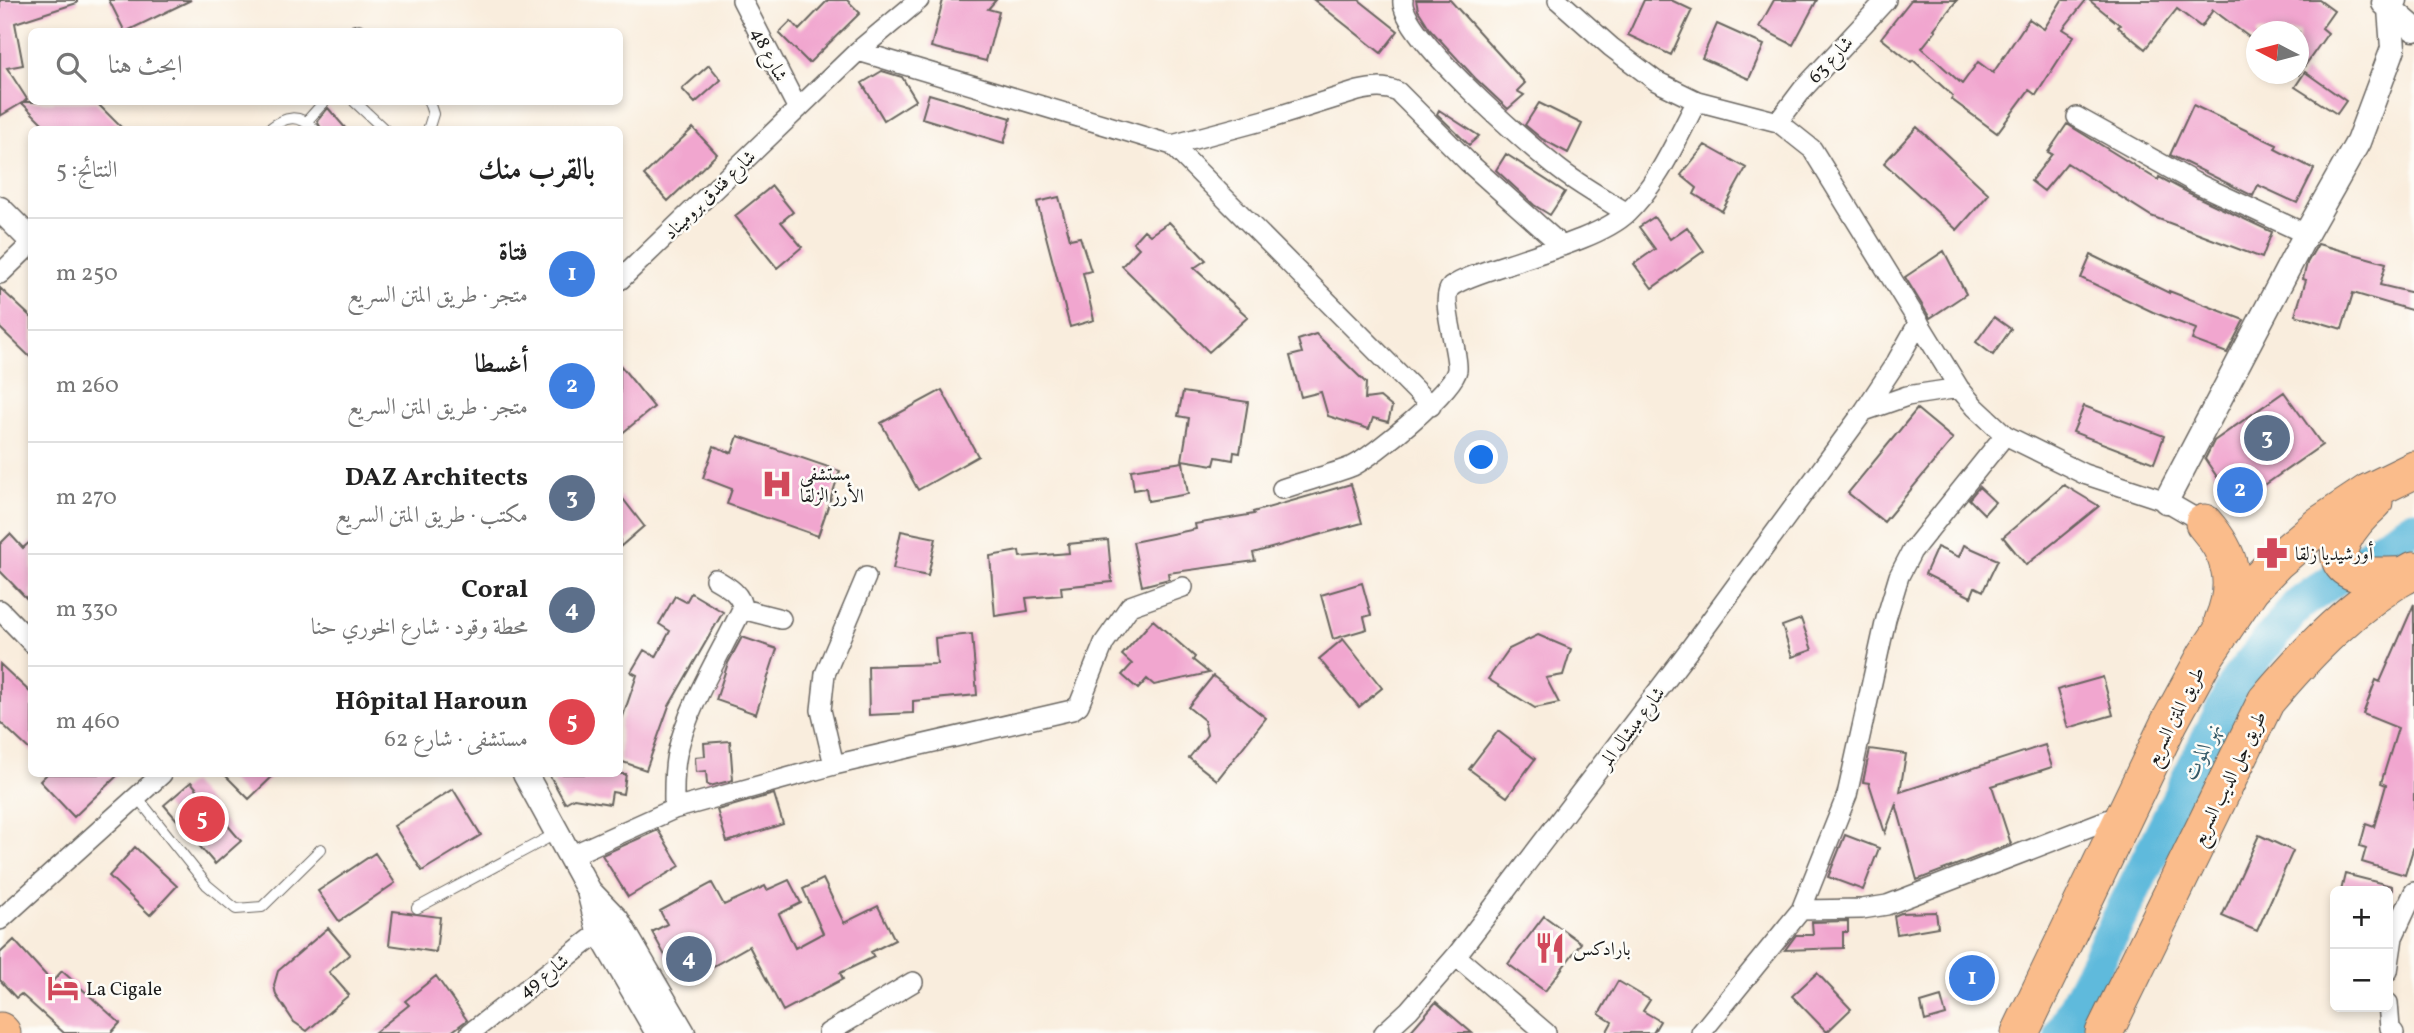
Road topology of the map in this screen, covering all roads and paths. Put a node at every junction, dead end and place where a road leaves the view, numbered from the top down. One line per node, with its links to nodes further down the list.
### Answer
1 (742, 0): 14 (street, شارع 48)
2 (919, 0): 9 (street, شارع فندق بروميناد)
3 (1403, 0): 24 (street)
4 (1558, 0): 10 (street)
5 (1886, 0): 17 (street, شارع 63)
6 (2398, 2): 7 (street); 8 (street)
7 (2414, 31): 8 (street)
8 (2393, 48): 25 (street)
9 (858, 51): 14 (street, شارع فندق بروميناد); 22 (street)
10 (1697, 101): 17 (street); 24 (street)
11 (321, 105): 16 (lane)
12 (358, 105): 20 (lane)
13 (430, 105): 21 (lane)
14 (798, 108): 30 (street, شارع فندق بروميناد)
15 (2077, 117): 25 (street)
16 (307, 121): 18 (lane); 19 (lane)
17 (1778, 122): 31 (street)
18 (273, 126)
19 (311, 126)
20 (381, 126)
21 (430, 126)
22 (1172, 145): 28 (street); 33 (street)
23 (0, 209): 26 (street)
24 (1627, 213): 28 (street)
25 (2306, 234): 38 (street)
26 (28, 238)
27 (28, 246): 29 (street)
28 (1562, 246): 33 (street)
29 (0, 274)
30 (623, 277)
31 (1919, 322): 32 (street); 34 (street, شارع ميشال المر)
32 (1959, 388): 34 (street); 35 (street)
33 (1431, 406): 37 (street)
34 (1864, 411): 65 (street, شارع ميشال المر)
35 (2005, 435): 38 (street); 61 (street)
36 (2402, 476): 40 (highway)
37 (1282, 489)
38 (2166, 501): 39 (street)
39 (2204, 523): 40 (highway); 49 (highway)
40 (2337, 523): 41 (highway); 49 (highway, طريق المتن السريع)
41 (2409, 573): 76 (highway, طريق جل الديب السريع)
42 (866, 577): 50 (street)
43 (715, 579): 46 (street)
44 (1183, 587): 50 (street)
45 (0, 610): 48 (street)
46 (742, 610): 47 (street); 54 (street)
47 (782, 619)
48 (28, 639)
49 (2213, 645): 55 (highway, طريق المتن السريع)
50 (834, 765): 54 (street)
51 (158, 777): 53 (street)
52 (527, 777): 56 (street)
53 (137, 797): 57 (lane); 62 (street)
54 (674, 809): 58 (street)
55 (2125, 813): 61 (street); 75 (highway, طريق المتن السريع)
56 (557, 833): 58 (street); 60 (lane)
57 (321, 849)
58 (570, 856): 63 (street)
59 (2414, 892): 64 (street)
60 (416, 908)
61 (1801, 910): 74 (street)
62 (0, 920)
63 (608, 925): 68 (street, شارع 49); 69 (street); 70 (street)
64 (2391, 949)
65 (1457, 956): 72 (street, شارع ميشال المر); 73 (street)
66 (913, 982): 71 (street)
67 (2389, 1012): 77 (street)
68 (470, 1033)
69 (658, 1033)
70 (683, 1033)
71 (828, 1033)
72 (1384, 1033)
73 (1546, 1033)
74 (1701, 1033)
75 (2020, 1033)
76 (2104, 1033)
77 (2394, 1033)

